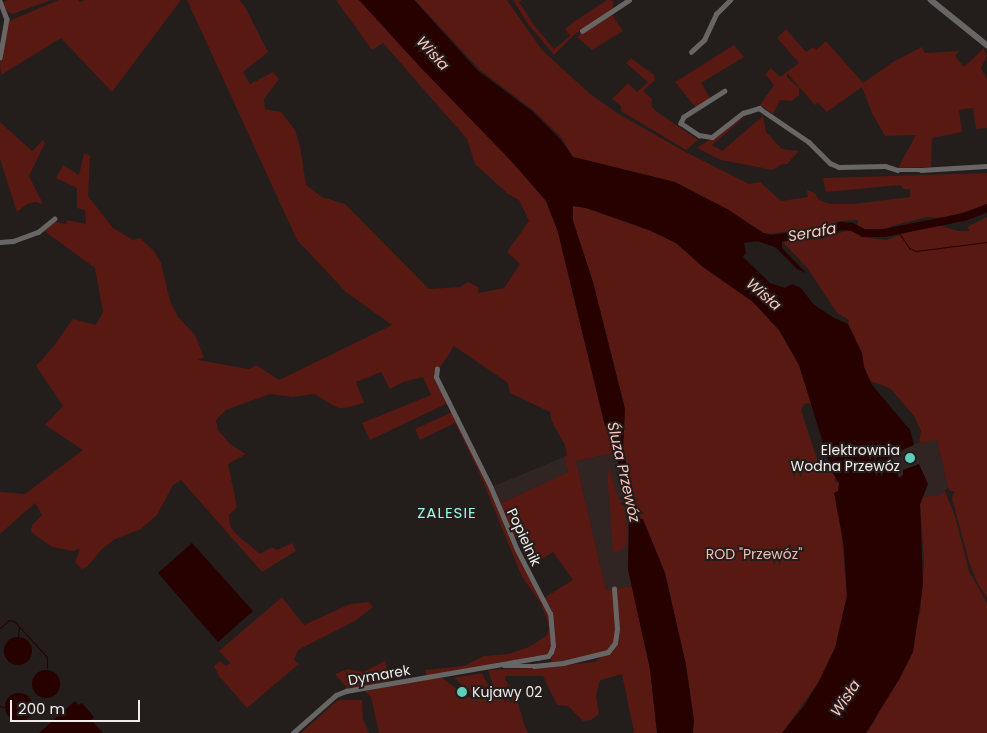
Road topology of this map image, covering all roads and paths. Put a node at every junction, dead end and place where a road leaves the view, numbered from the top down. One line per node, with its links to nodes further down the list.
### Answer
1 (629, 0): 5 (street)
2 (730, 0): 7 (street)
3 (930, 0): 6 (street)
4 (1, 3): 8 (street)
5 (582, 31)
6 (987, 45)
7 (691, 52)
8 (0, 57)
9 (725, 91): 10 (street)
10 (987, 166)
11 (54, 219): 12 (street)
12 (0, 242)
13 (437, 369): 15 (street, Popielnik)
14 (614, 589): 15 (street)
15 (493, 666): 16 (street, Popielnik)
16 (483, 668): 17 (street, Dymarek)
17 (293, 733)

